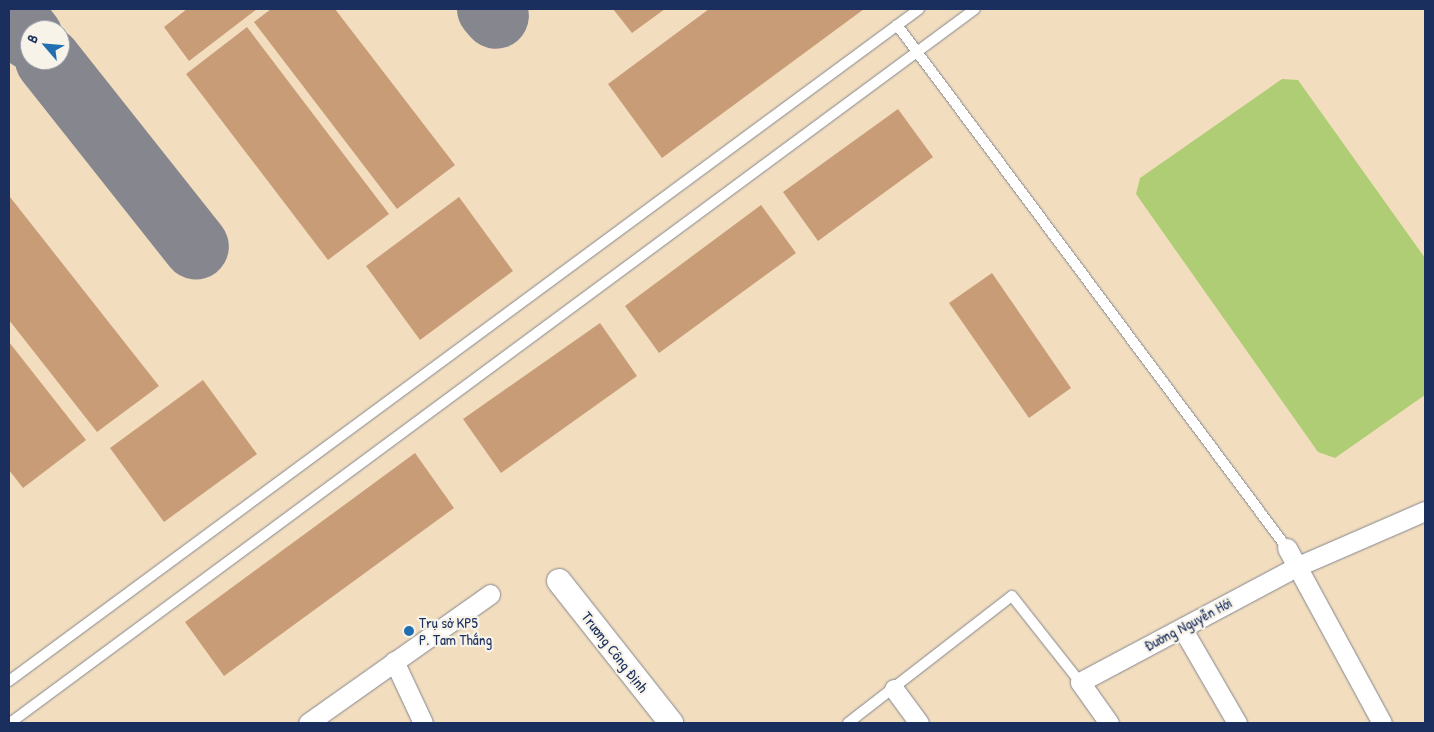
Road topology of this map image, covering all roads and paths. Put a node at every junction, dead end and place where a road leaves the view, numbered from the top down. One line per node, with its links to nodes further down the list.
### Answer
1 (919, 9): 3 (lane)
2 (975, 9): 4 (lane)
3 (897, 25): 4 (lane); 12 (lane)
4 (917, 52): 6 (lane); 15 (lane)
5 (1425, 511): 7 (street, Đường Nguyễn Hới)
6 (1287, 548): 7 (street)
7 (1296, 567): 10 (street, Đường Nguyễn Hới); 23 (street)
8 (559, 581): 18 (street, Trương Công Định)
9 (490, 594): 11 (street)
10 (1182, 628): 13 (street, Đường Nguyễn Hới); 22 (street)
11 (394, 661): 16 (street); 17 (street)
12 (9, 681)
13 (1080, 682): 14 (lane); 21 (street)
14 (894, 689): 19 (lane); 20 (street)
15 (10, 723)
16 (308, 723)
17 (423, 723)
18 (671, 723)
19 (848, 723)
20 (919, 723)
21 (1109, 723)
22 (1237, 723)
23 (1382, 723)

